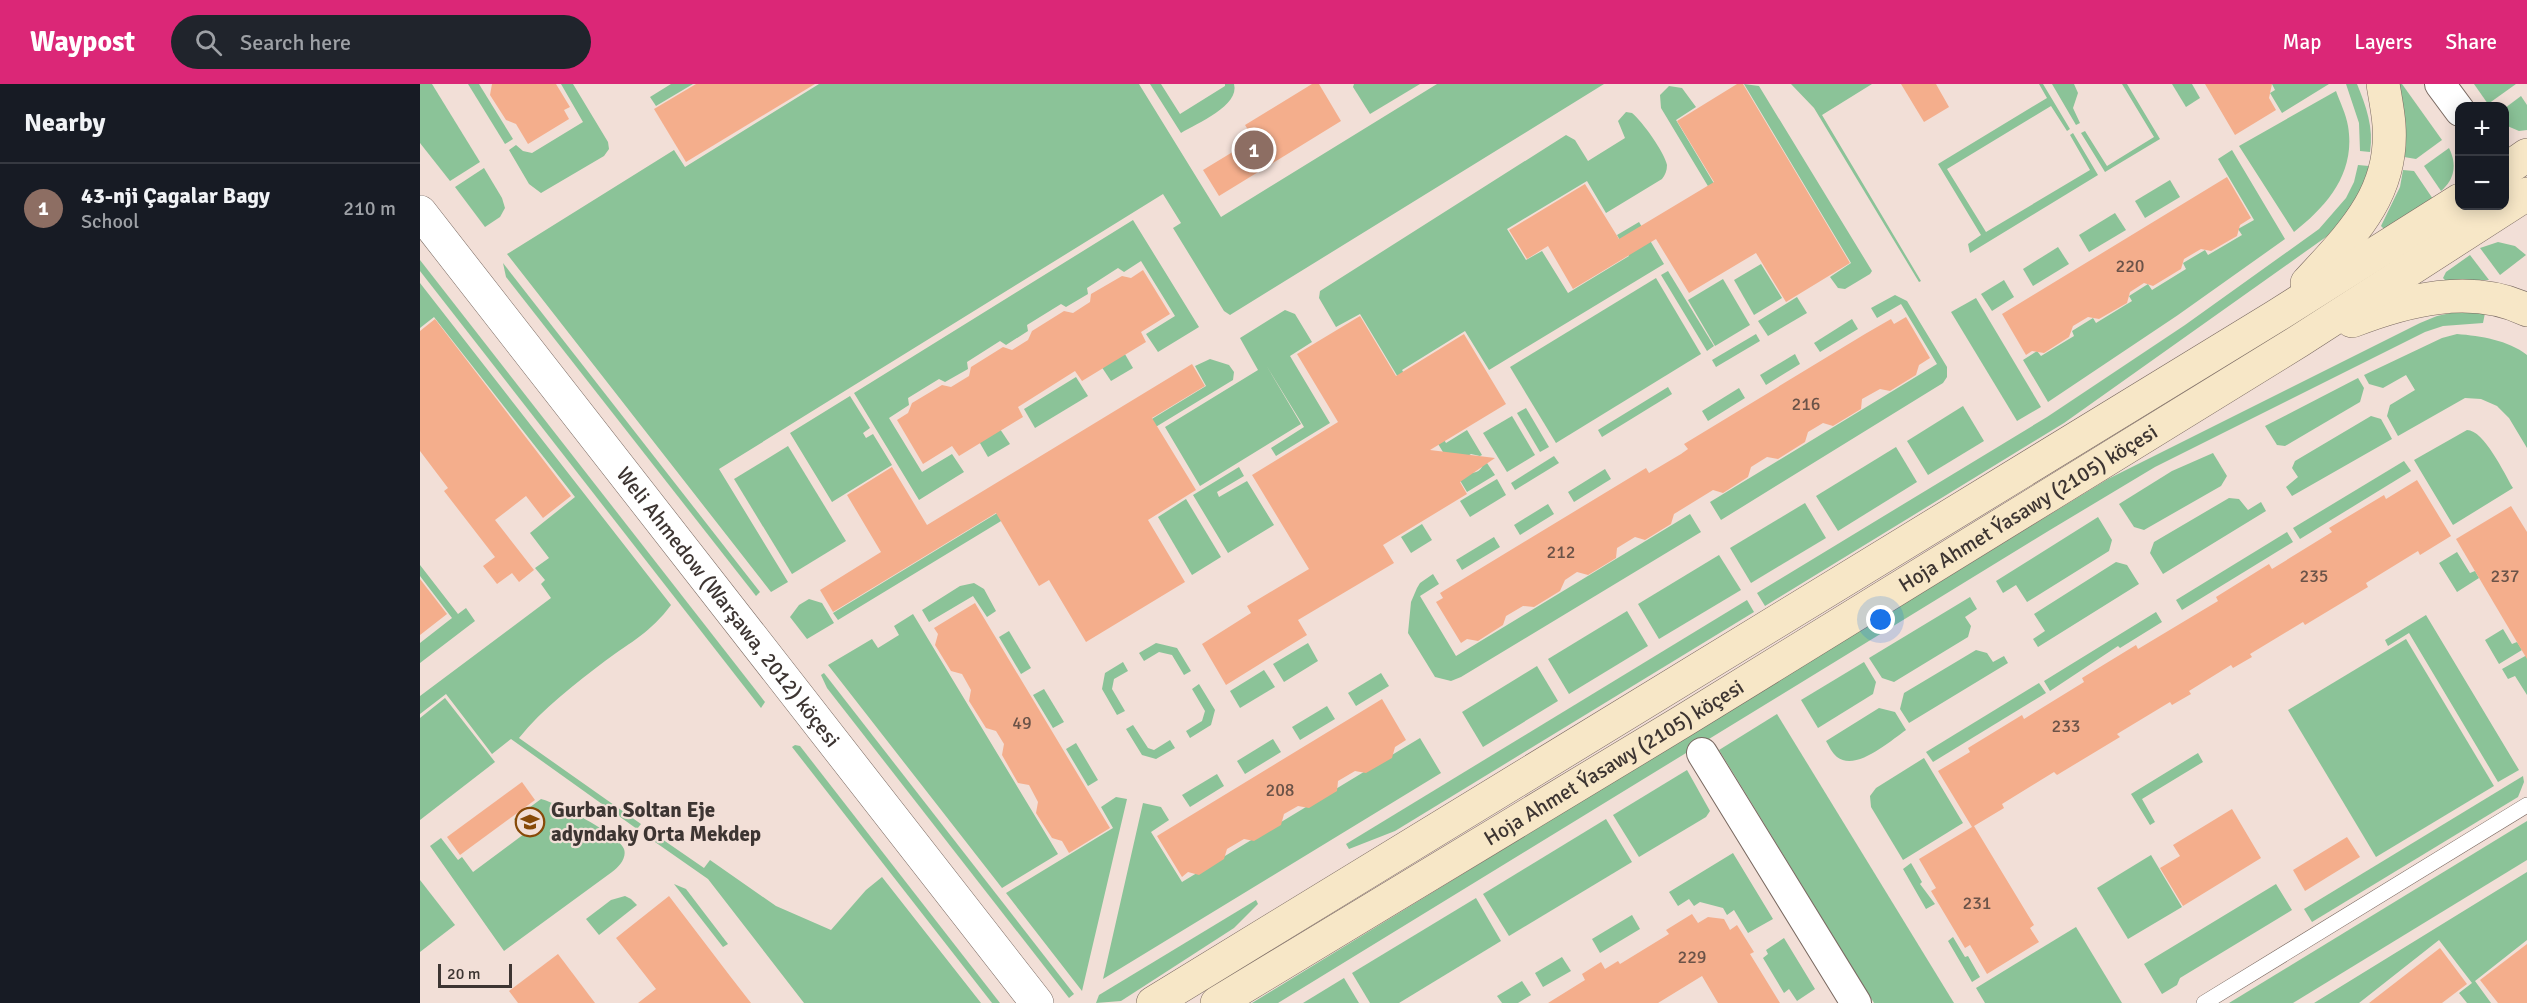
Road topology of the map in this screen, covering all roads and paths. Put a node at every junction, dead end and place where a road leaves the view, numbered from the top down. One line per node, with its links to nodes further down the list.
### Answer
1 (2383, 84): 9 (main road)
2 (2440, 84): 3 (street)
3 (2455, 104)
4 (2527, 155): 5 (main road, Hoja Ahmet Ýasawy (2105) köçesi)
5 (2517, 189): 10 (main road, Hoja Ahmet Ýasawy (2105) köçesi)
6 (2455, 203): 9 (main road, Hoja Ahmet Ýasawy (2105) köçesi)
7 (420, 212): 13 (street, Weli Ahmedow (Warşawa, 2012) köçesi)
8 (2527, 310): 10 (main road)
9 (2276, 316): 14 (main road, Hoja Ahmet Ýasawy (2105) köçesi)
10 (2299, 341): 15 (main road, Hoja Ahmet Ýasawy (2105) köçesi)
11 (1701, 753): 16 (street)
12 (2527, 805): 17 (lane)
13 (1037, 1003)
14 (1153, 1003)
15 (1217, 1003)
16 (1856, 1003)
17 (2205, 1003)

